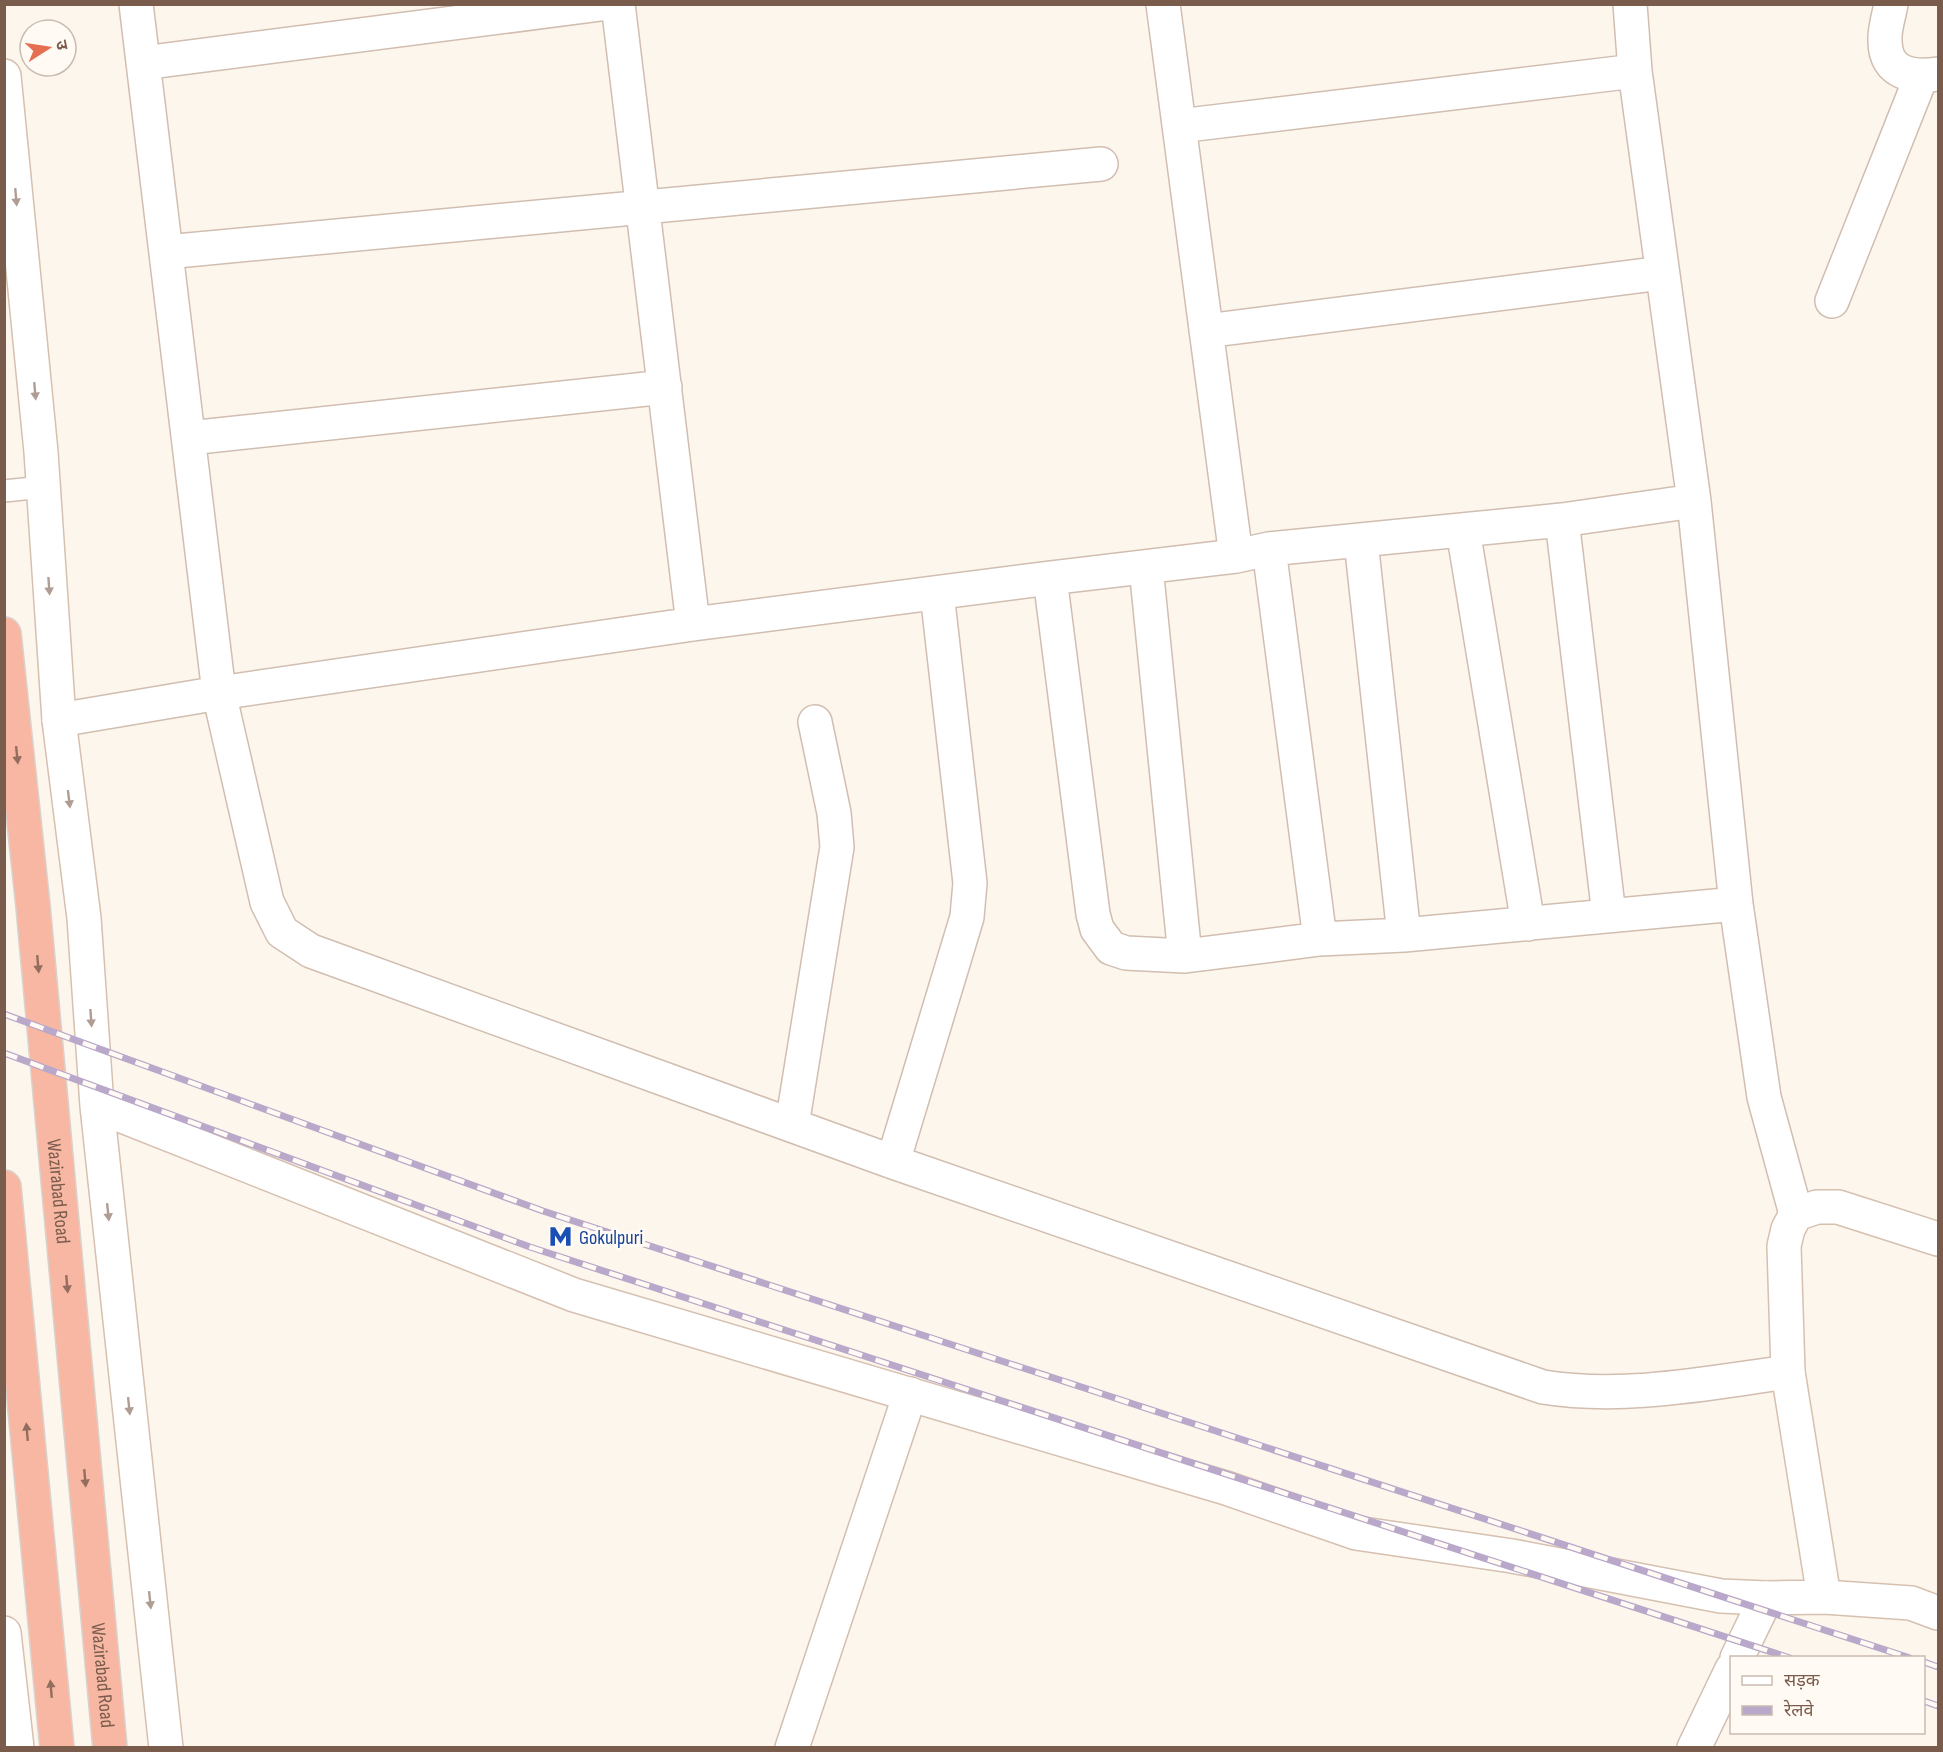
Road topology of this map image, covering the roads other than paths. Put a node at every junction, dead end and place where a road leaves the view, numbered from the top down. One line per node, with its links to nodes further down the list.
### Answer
1 (136, 4): 7 (street)
2 (601, 4): 7 (street)
3 (618, 4): 13 (street)
4 (1163, 4): 11 (street)
5 (1630, 4): 8 (street)
6 (1891, 4): 9 (street)
7 (143, 63): 14 (street)
8 (1635, 71): 11 (street); 15 (street)
9 (1930, 75): 16 (street)
10 (5, 78): 20 (street, one-way to 20)
11 (1179, 126): 17 (street)
12 (1101, 164): 13 (street)
13 (642, 206): 14 (street); 18 (street)
14 (166, 252): 19 (street)
15 (1662, 273): 17 (street); 22 (street)
16 (1832, 301)
17 (1206, 332): 27 (street)
18 (665, 387): 19 (street); 31 (street)
19 (189, 438): 33 (street)
20 (42, 487): 21 (lane); 34 (street, one-way to 34)
21 (4, 491)
22 (1694, 501): 23 (street); 36 (street)
23 (1562, 520): 24 (street); 37 (street)
24 (1462, 530): 25 (street); 38 (street)
25 (1361, 541): 26 (street); 39 (street)
26 (1269, 549): 27 (street); 40 (street)
27 (1236, 556): 28 (street)
28 (1146, 567): 29 (street); 41 (street)
29 (1050, 578): 30 (street); 41 (street)
30 (937, 594): 31 (street); 44 (street)
31 (693, 624): 33 (street)
32 (4, 634): 58 (highway, Wazirabad Road, one-way to 58)
33 (219, 693): 34 (street); 43 (street)
34 (59, 720): 42 (street, one-way to 42)
35 (815, 722): 43 (street)
36 (1736, 904): 37 (street); 46 (street)
37 (1609, 915): 38 (street)
38 (1528, 924): 39 (street)
39 (1404, 935): 40 (street)
40 (1320, 939): 41 (street)
41 (1185, 956)
42 (97, 1106): 49 (street); 59 (street, one-way to 59)
43 (792, 1125): 44 (street)
44 (893, 1162): 48 (street)
45 (4, 1187): 57 (highway, one-way to 45)
46 (1796, 1214): 47 (street); 48 (street)
47 (1938, 1239)
48 (1789, 1379): 50 (street)
49 (910, 1394): 51 (street); 60 (street)
50 (1824, 1597): 51 (street); 52 (street)
51 (1766, 1598): 54 (street)
52 (1929, 1601)
53 (4, 1633): 56 (street)
54 (1738, 1656)
55 (1730, 1671): 61 (street)
56 (17, 1748)
57 (57, 1748)
58 (110, 1748)
59 (166, 1748)
60 (792, 1748)
61 (1694, 1748)

